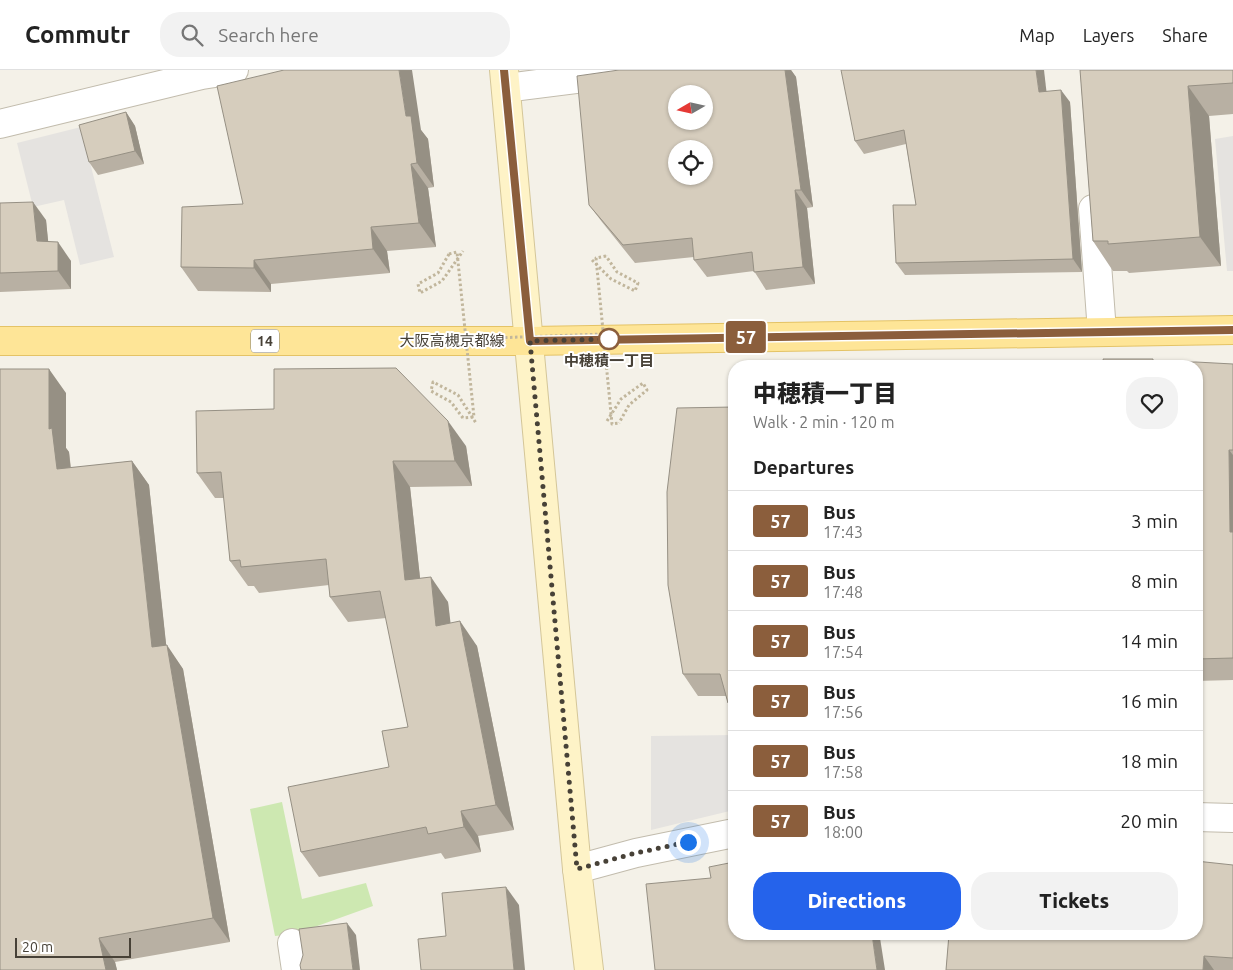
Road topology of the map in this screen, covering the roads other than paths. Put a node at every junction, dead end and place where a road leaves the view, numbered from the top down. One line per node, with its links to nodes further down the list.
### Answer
1 (234, 70): 4 (street)
2 (647, 70): 3 (street)
3 (505, 79): 9 (main road)
4 (0, 124)
5 (1091, 186): 7 (street)
6 (1233, 330): 7 (main road, 大阪高槻京都線 / 14)
7 (1102, 332): 9 (main road, 大阪高槻京都線 / 14)
8 (0, 341): 9 (main road, 大阪高槻京都線 / 14)
9 (530, 341): 13 (main road)
10 (1203, 817): 11 (street)
11 (1233, 818)
12 (728, 834): 13 (street)
13 (577, 869): 16 (main road)
14 (292, 943): 15 (street)
15 (296, 970)
16 (589, 970)

